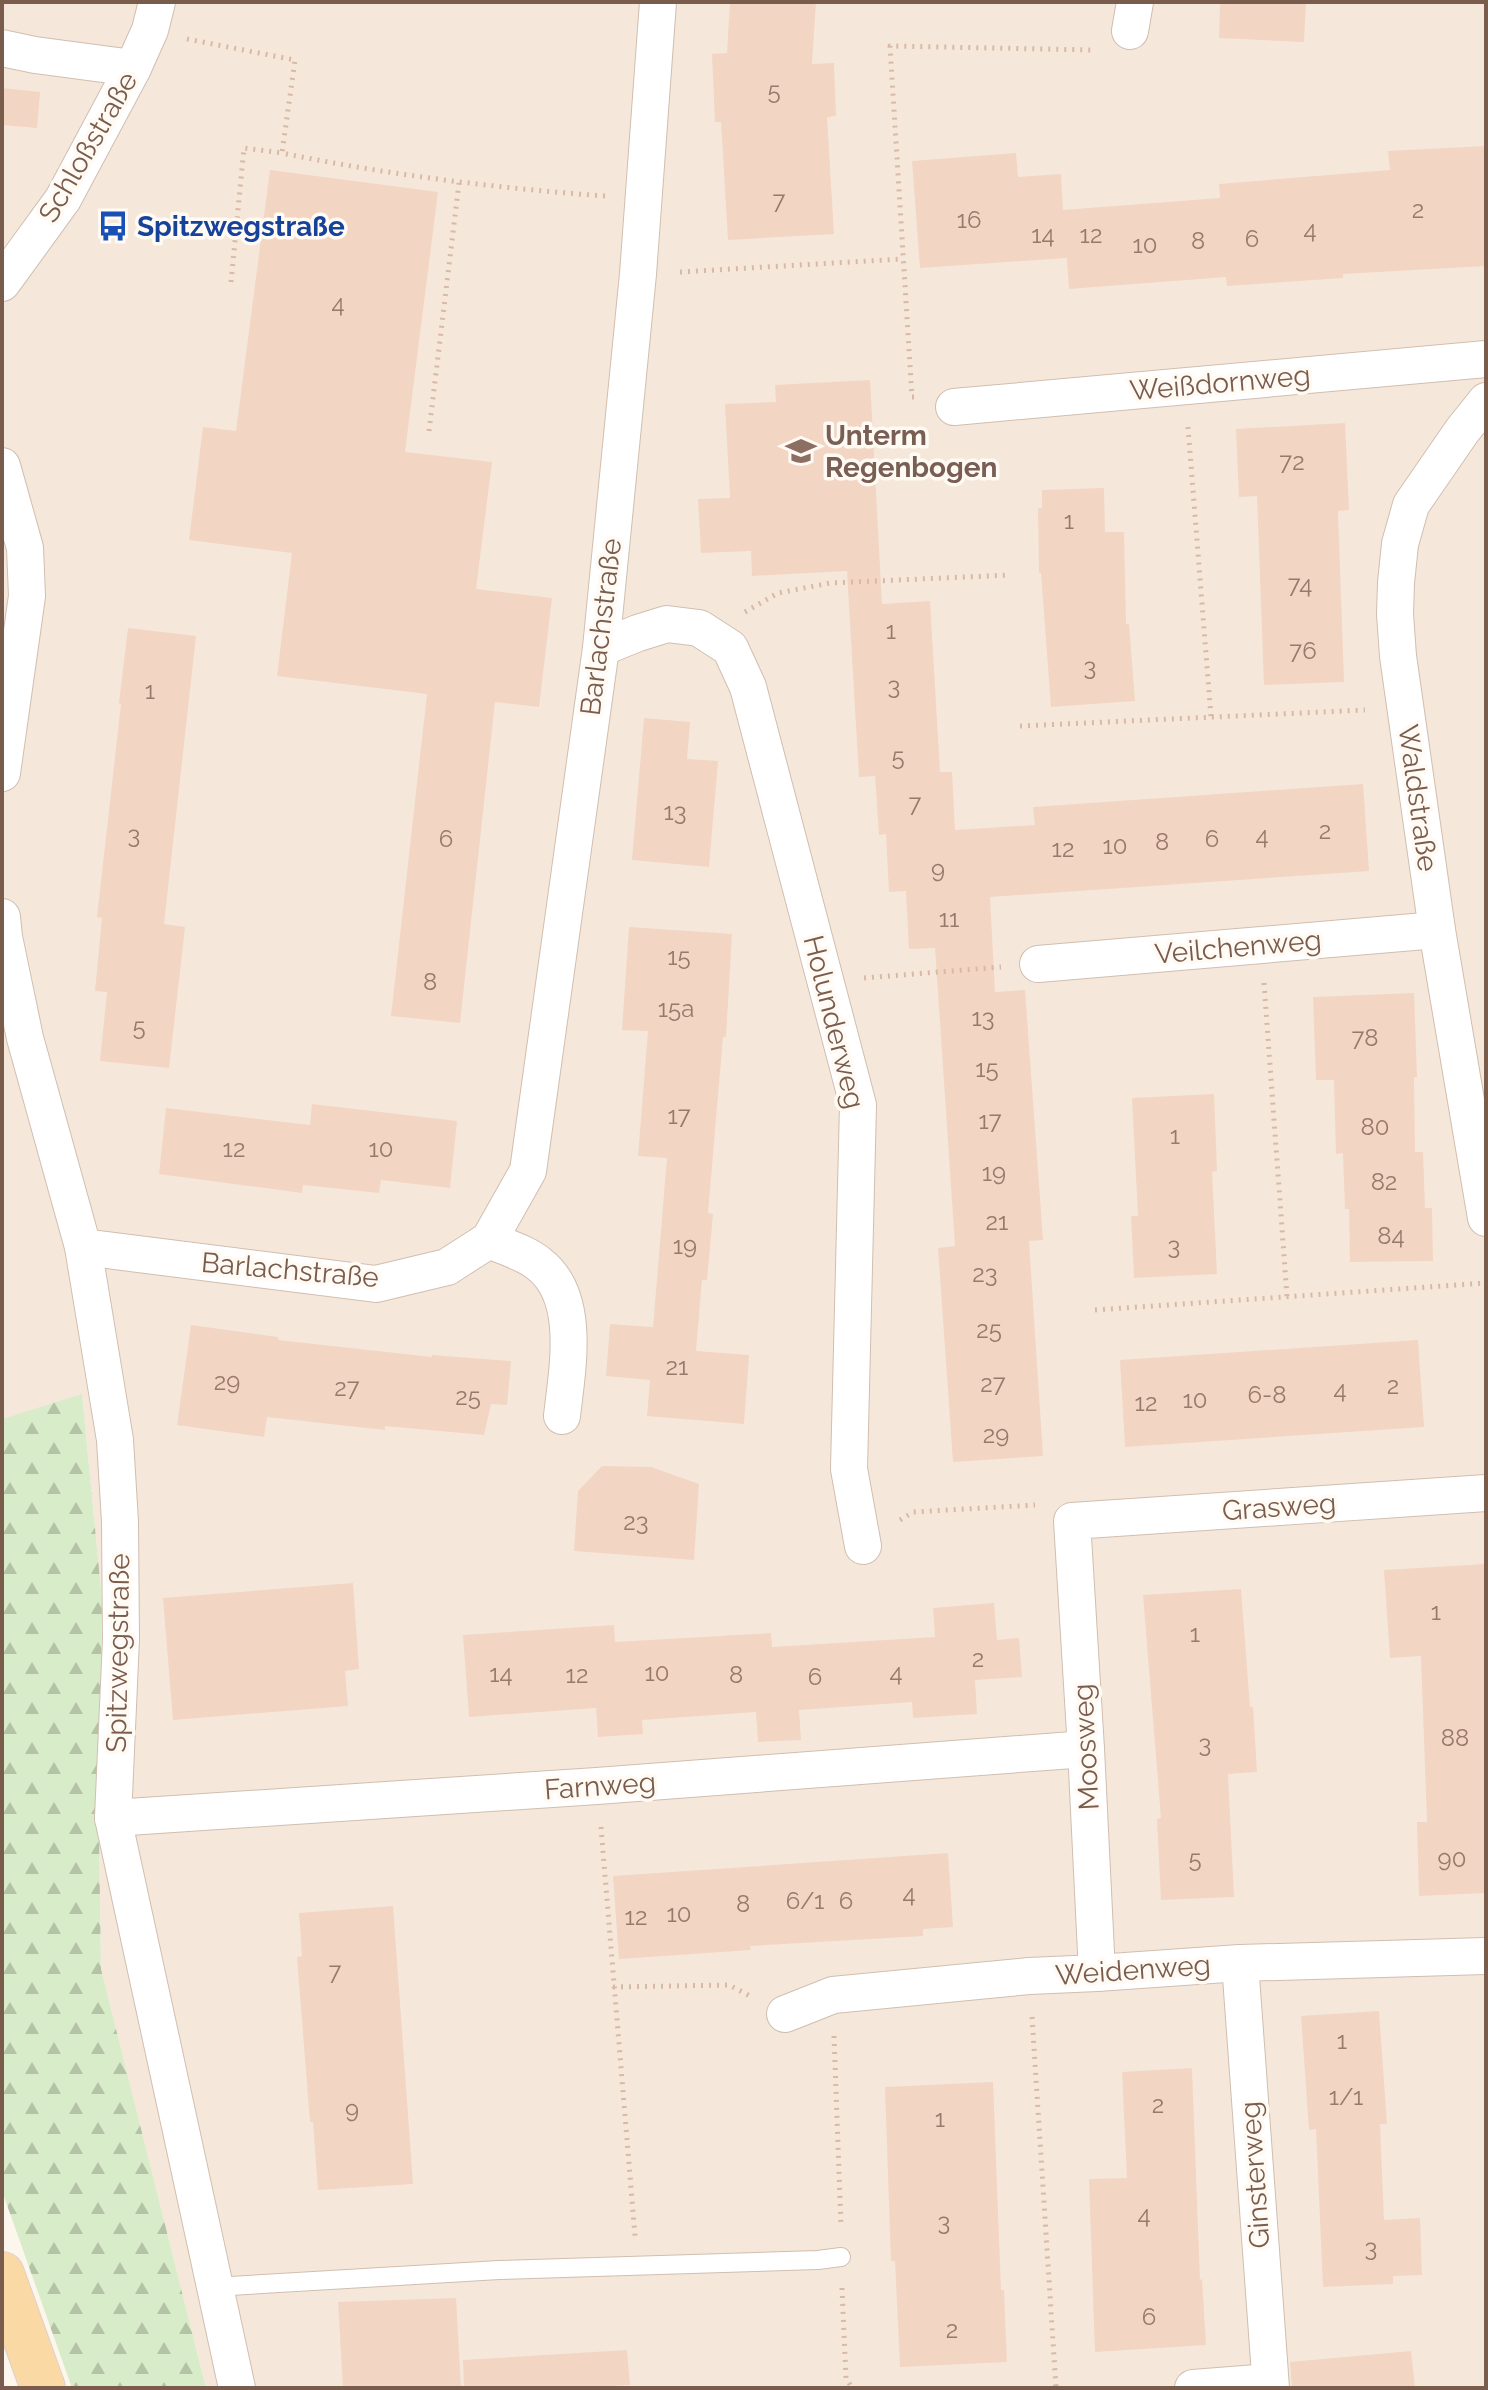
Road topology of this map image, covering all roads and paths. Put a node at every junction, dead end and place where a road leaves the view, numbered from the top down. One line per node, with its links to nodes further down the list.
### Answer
1 (658, 2): 8 (street, Barlachstraße)
2 (154, 16): 5 (street, Schloßstraße); 6 (path)
3 (1132, 16): 9 (path)
4 (2, 48): 5 (street)
5 (133, 68): 12 (street, Schloßstraße)
6 (282, 153): 7 (path); 11 (path)
7 (459, 183): 8 (path); 17 (path)
8 (642, 198): 10 (street, Barlachstraße)
9 (902, 259): 10 (path); 16 (path)
10 (638, 274): 21 (street, Barlachstraße)
11 (231, 282)
12 (2, 283)
13 (1486, 359): 14 (street, Weißdornweg)
14 (1184, 386): 16 (street, Weißdornweg); 23 (path)
15 (1486, 401): 22 (street, Waldstraße)
16 (954, 407)
17 (429, 431)
18 (2, 466): 25 (street)
19 (1010, 575): 20 (path)
20 (699, 628): 21 (street); 30 (street, Holunderweg)
21 (601, 648): 33 (street, Barlachstraße)
22 (1406, 708): 23 (path); 27 (street, Waldstraße)
23 (1211, 717): 24 (path)
24 (1020, 726)
25 (2, 773)
26 (2, 917): 31 (street, Spitzwegstraße)
27 (1437, 930): 28 (street, Veilchenweg); 32 (street, Waldstraße)
28 (1261, 945): 29 (street, Veilchenweg); 36 (path)
29 (1038, 964): 30 (path)
30 (826, 983): 41 (street, Holunderweg)
31 (11, 1020): 34 (street, Spitzwegstraße)
32 (1486, 1218)
33 (489, 1240): 34 (street, Barlachstraße); 38 (street)
34 (83, 1247): 44 (street, Spitzwegstraße)
35 (1486, 1283): 36 (path)
36 (1287, 1297): 37 (path)
37 (1095, 1310)
38 (562, 1416)
39 (1486, 1493): 40 (street, Grasweg)
40 (1072, 1521): 41 (path); 42 (street, Moosweg)
41 (863, 1546)
42 (1086, 1749): 43 (street, Farnweg); 47 (street, Moosweg)
43 (597, 1786): 44 (street, Farnweg); 49 (path)
44 (113, 1818): 55 (street, Spitzwegstraße)
45 (1486, 1956): 46 (street, Weidenweg)
46 (1240, 1963): 47 (street, Weidenweg); 56 (street, Ginsterweg)
47 (1097, 1973): 48 (street, Weidenweg)
48 (1029, 1976): 50 (street, Weidenweg); 60 (path)
49 (613, 1987): 51 (path); 53 (path)
50 (833, 1995): 51 (street, Weidenweg); 52 (path)
51 (785, 2014)
52 (841, 2257): 53 (lane); 59 (path)
53 (637, 2265): 55 (lane)
54 (2, 2274): 57 (main road)
55 (213, 2287): 58 (street, Spitzwegstraße)
56 (1270, 2385): 61 (street)
57 (43, 2388)
58 (237, 2388)
59 (852, 2388)
60 (1056, 2388)
61 (1193, 2388)

